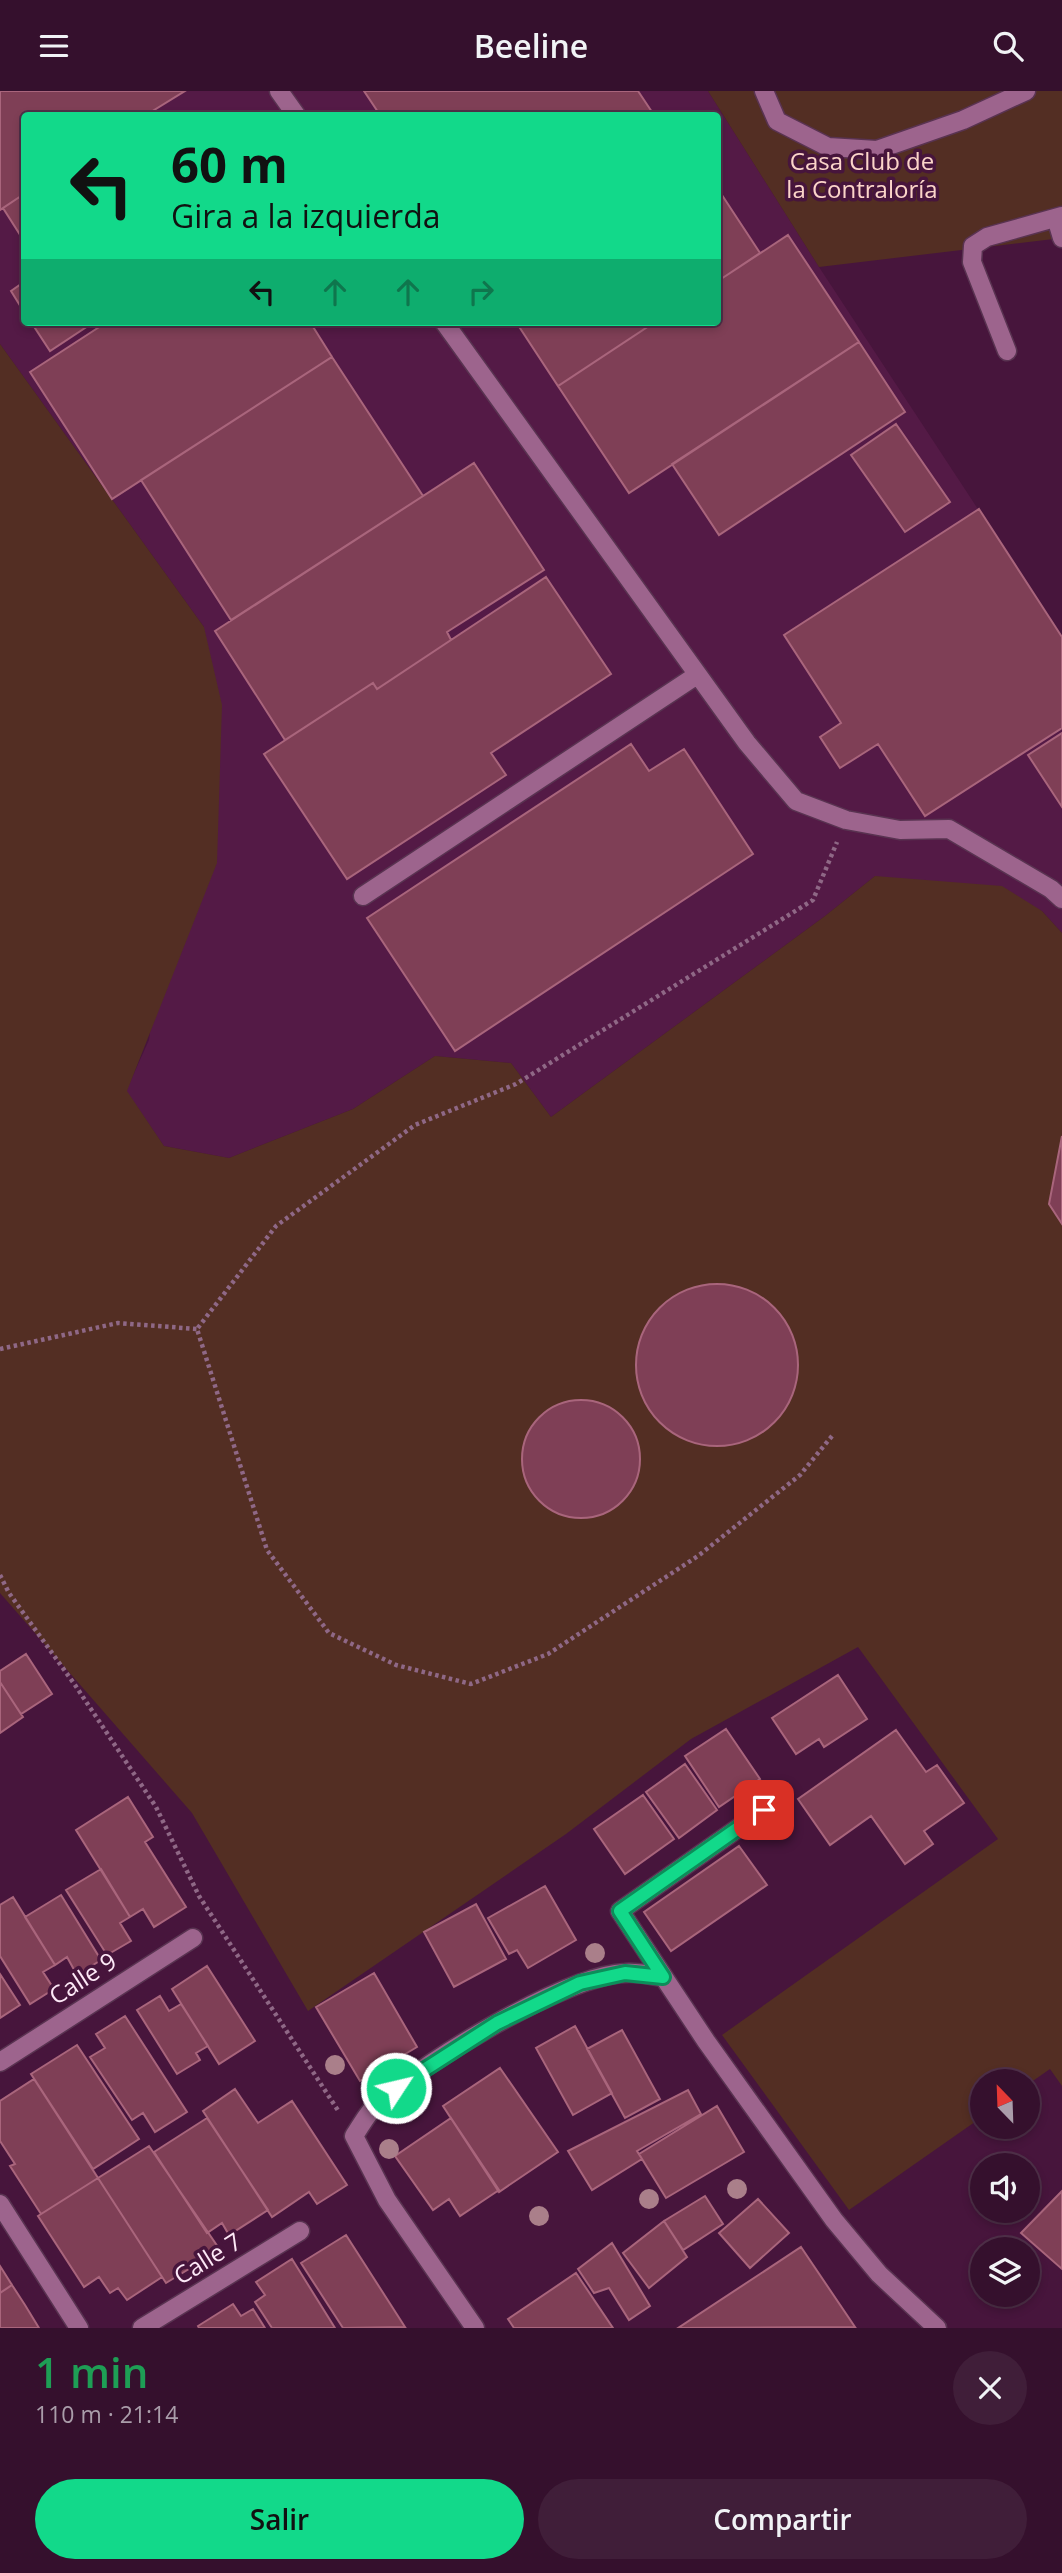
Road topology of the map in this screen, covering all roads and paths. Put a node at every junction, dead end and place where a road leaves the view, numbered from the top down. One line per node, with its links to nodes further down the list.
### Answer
1 (279, 91): 4 (street)
2 (764, 91): 3 (street)
3 (1026, 91)
4 (294, 112)
5 (1059, 217): 6 (street); 8 (street)
6 (1062, 238)
7 (447, 326): 9 (street)
8 (1007, 351)
9 (697, 675): 10 (street); 11 (street)
10 (846, 820): 12 (street); 13 (path)
11 (363, 896)
12 (1062, 899)
13 (197, 1329): 14 (path); 15 (path)
14 (0, 1349)
15 (832, 1436)
16 (0, 1575): 21 (path)
17 (764, 1810): 19 (street)
18 (193, 1938): 20 (street, Calle 9)
19 (663, 1977): 21 (street); 27 (street)
20 (0, 2062)
21 (354, 2136): 26 (street)
22 (0, 2203): 24 (street)
23 (300, 2231): 25 (street, Calle 7)
24 (79, 2328)
25 (142, 2328)
26 (475, 2328)
27 (937, 2328)

